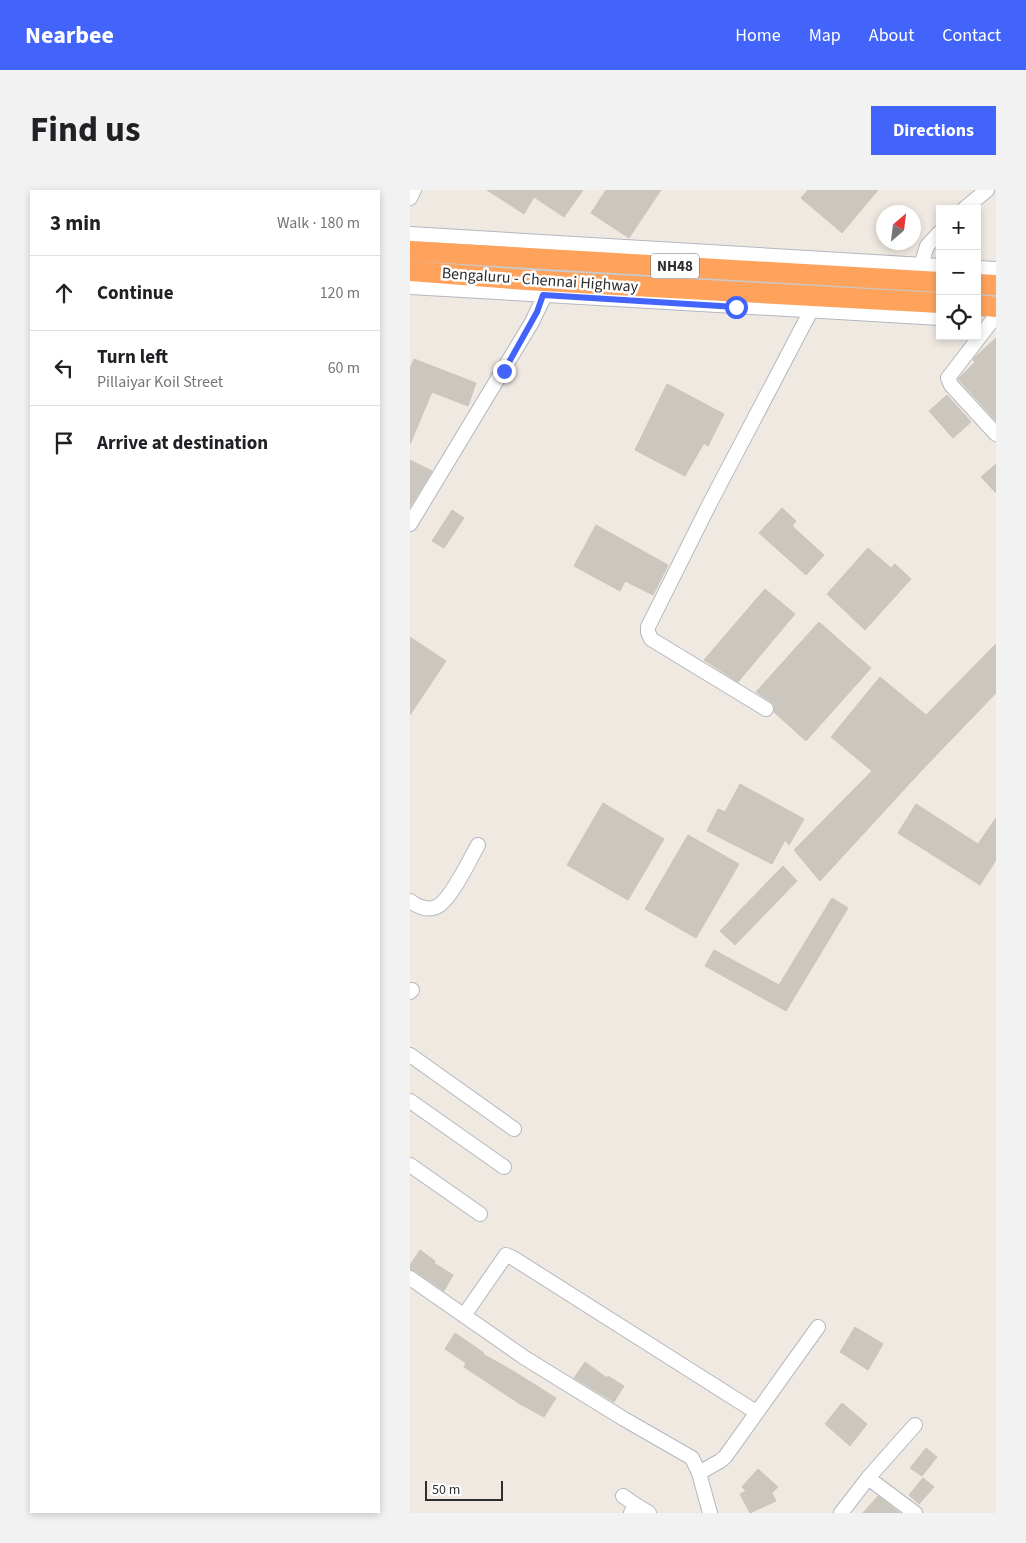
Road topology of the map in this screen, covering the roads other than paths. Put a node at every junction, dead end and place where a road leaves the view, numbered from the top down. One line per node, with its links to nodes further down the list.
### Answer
1 (414, 190): 3 (street)
2 (987, 190): 4 (street)
3 (410, 198)
4 (969, 205)
5 (410, 234): 12 (street)
6 (936, 236): 12 (street)
7 (410, 251): 12 (highway, Bengaluru - Chennai Highway / NH48)
8 (936, 267): 12 (street)
9 (981, 268): 10 (street)
10 (996, 269)
11 (410, 271): 17 (highway, Bengaluru - Chennai Highway / NH48)
12 (920, 273): 13 (highway, Bengaluru - Chennai Highway / NH48); 20 (street)
13 (936, 280)
14 (981, 284): 15 (highway)
15 (996, 285)
16 (410, 288): 17 (street)
17 (544, 288): 18 (highway, Bengaluru - Chennai Highway / NH48); 25 (street)
18 (815, 303): 20 (highway, Bengaluru - Chennai Highway / NH48); 26 (street)
19 (936, 304): 20 (highway, Bengaluru - Chennai Highway / NH48)
20 (913, 308): 22 (street)
21 (981, 309): 23 (highway)
22 (936, 317)
23 (990, 318): 24 (street)
24 (996, 434)
25 (410, 524)
26 (766, 709)
27 (478, 845): 28 (street)
28 (410, 901)
29 (410, 1055): 31 (street)
30 (410, 1101): 33 (street)
31 (514, 1129)
32 (410, 1165): 34 (street)
33 (504, 1166)
34 (480, 1214)
35 (410, 1278): 36 (street)
36 (465, 1314): 38 (street); 40 (street)
37 (818, 1327): 38 (street)
38 (756, 1412): 40 (street)
39 (915, 1425): 41 (street)
40 (699, 1473): 44 (street)
41 (868, 1478): 46 (street); 47 (street)
42 (623, 1496): 43 (street)
43 (633, 1509): 45 (street)
44 (706, 1510)
45 (649, 1513)
46 (841, 1513)
47 (915, 1513)

